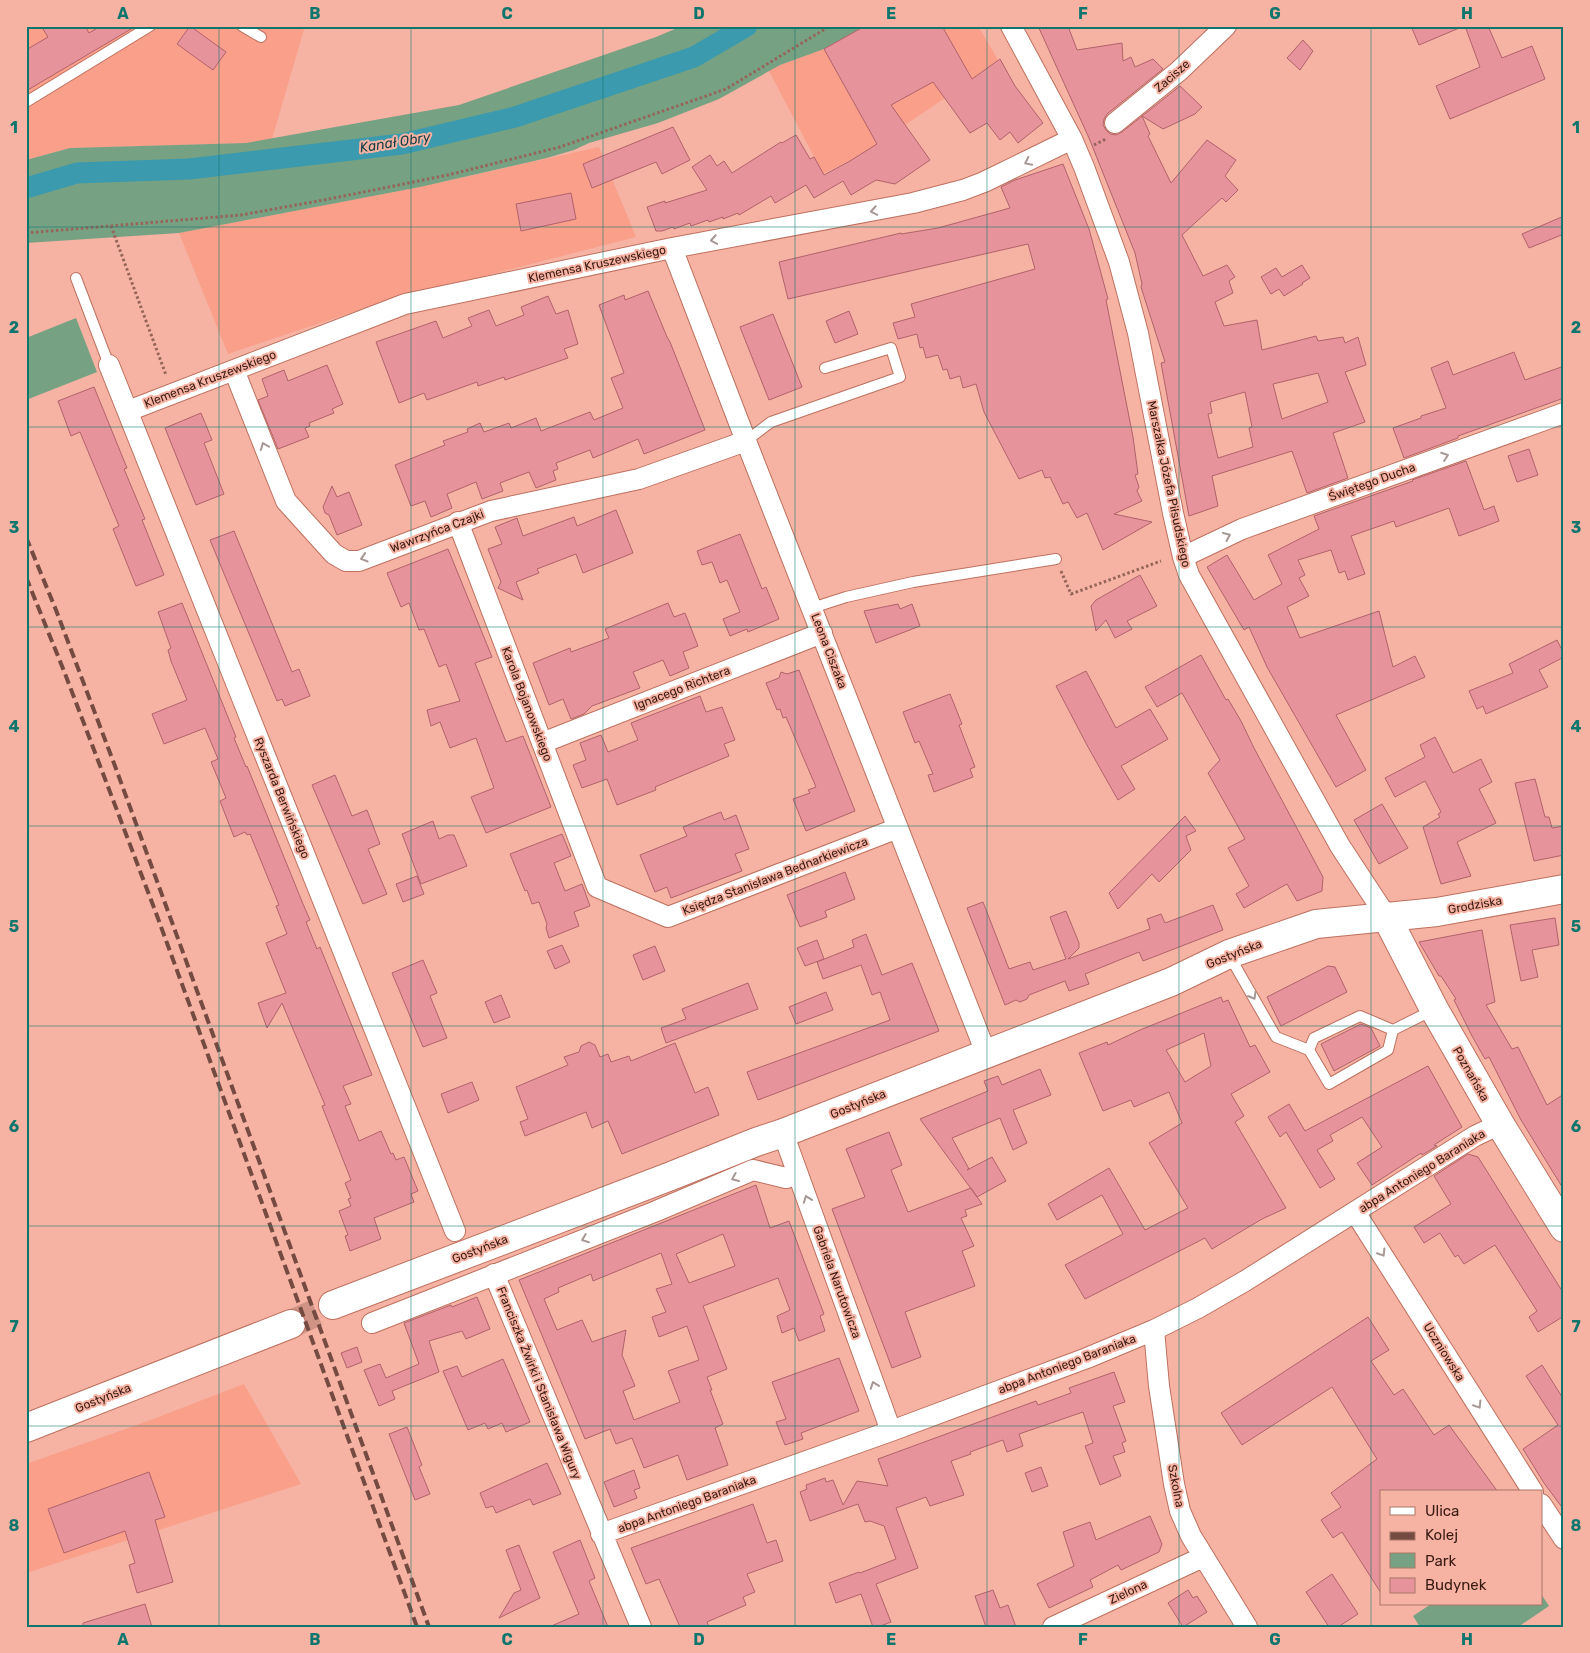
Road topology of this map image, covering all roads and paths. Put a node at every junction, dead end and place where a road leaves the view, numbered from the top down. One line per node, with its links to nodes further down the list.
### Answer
1 (150, 26): 7 (lane)
2 (242, 26): 6 (lane)
3 (830, 26): 10 (path)
4 (1011, 26): 9 (street, Marszałka Józefa Piłsudskiego)
5 (1226, 26): 8 (street, Zacisze)
6 (262, 37)
7 (26, 102)
8 (1115, 123)
9 (1072, 140): 12 (street, Klemensa Kruszewskiego, one-way to 12); 22 (street, Marszałka Józefa Piłsudskiego)
10 (111, 226): 11 (path); 17 (path)
11 (26, 233)
12 (672, 248): 16 (street, Klemensa Kruszewskiego); 20 (street, Leona Ciszaka)
13 (76, 278): 14 (lane)
14 (109, 365): 18 (street, Ryszarda Berwińskiego)
15 (825, 368): 20 (lane)
16 (234, 370): 18 (street, Klemensa Kruszewskiego); 21 (street, Wawrzyńca Czajki, one-way to 16)
17 (166, 376)
18 (128, 411): 42 (street, Ryszarda Berwińskiego)
19 (1564, 412): 22 (street, Świętego Ducha, one-way to 19)
20 (746, 441): 21 (street, Wawrzyńca Czajki); 25 (street, Leona Ciszaka)
21 (458, 522): 27 (street, Karola Bojanowskiego)
22 (1183, 557): 31 (street, Marszałka Józefa Piłsudskiego)
23 (1056, 559): 24 (path); 25 (lane)
24 (1161, 561)
25 (812, 608): 26 (street, Leona Ciszaka)
26 (822, 633): 27 (street, Ignacego Richtera); 28 (street, Leona Ciszaka)
27 (542, 743): 29 (street, Karola Bojanowskiego)
28 (898, 828): 29 (street, Księdza Stanisława Bednarkiewicza); 36 (street, Leona Ciszaka)
29 (597, 887)
30 (1564, 889): 31 (main road, Grodziska)
31 (1386, 916): 32 (main road, Gostyńska); 33 (main road, Poznańska)
32 (1229, 954): 35 (lane, one-way to 35); 36 (main road, Gostyńska)
33 (1434, 1009): 34 (lane); 37 (main road, Poznańska)
34 (1393, 1030): 35 (lane); 35 (lane)
35 (1309, 1050)
36 (986, 1053): 38 (main road, Gostyńska)
37 (1500, 1124): 40 (street, abpa Antoniego Baraniaka); 41 (main road, Poznańska)
38 (783, 1133): 39 (street, Gabriela Narutowicza); 44 (main road, Gostyńska)
39 (798, 1174): 43 (street, Franciszka Żwirki i Stanisława Wigury, one-way to 43); 49 (street, Gabriela Narutowicza, one-way to 39)
40 (1356, 1212): 47 (street, abpa Antoniego Baraniaka); 50 (street, Uczniowska, one-way to 50)
41 (1564, 1228)
42 (454, 1231)
43 (494, 1274): 45 (street); 52 (street, Franciszka Żwirki i Stanisława Wigury)
44 (333, 1304)
45 (372, 1323)
46 (291, 1324): 48 (main road, Gostyńska)
47 (1154, 1330): 49 (street, abpa Antoniego Baraniaka); 54 (street, Szkolna)
48 (26, 1428)
49 (891, 1431): 52 (street, abpa Antoniego Baraniaka)
50 (1533, 1490)
51 (1542, 1506): 53 (street)
52 (601, 1534): 55 (street, Franciszka Żwirki i Stanisława Wigury)
53 (1564, 1539)
54 (1203, 1557): 56 (street, Zielona); 57 (street, Szkolna)
55 (641, 1627)
56 (1053, 1627)
57 (1247, 1627)

